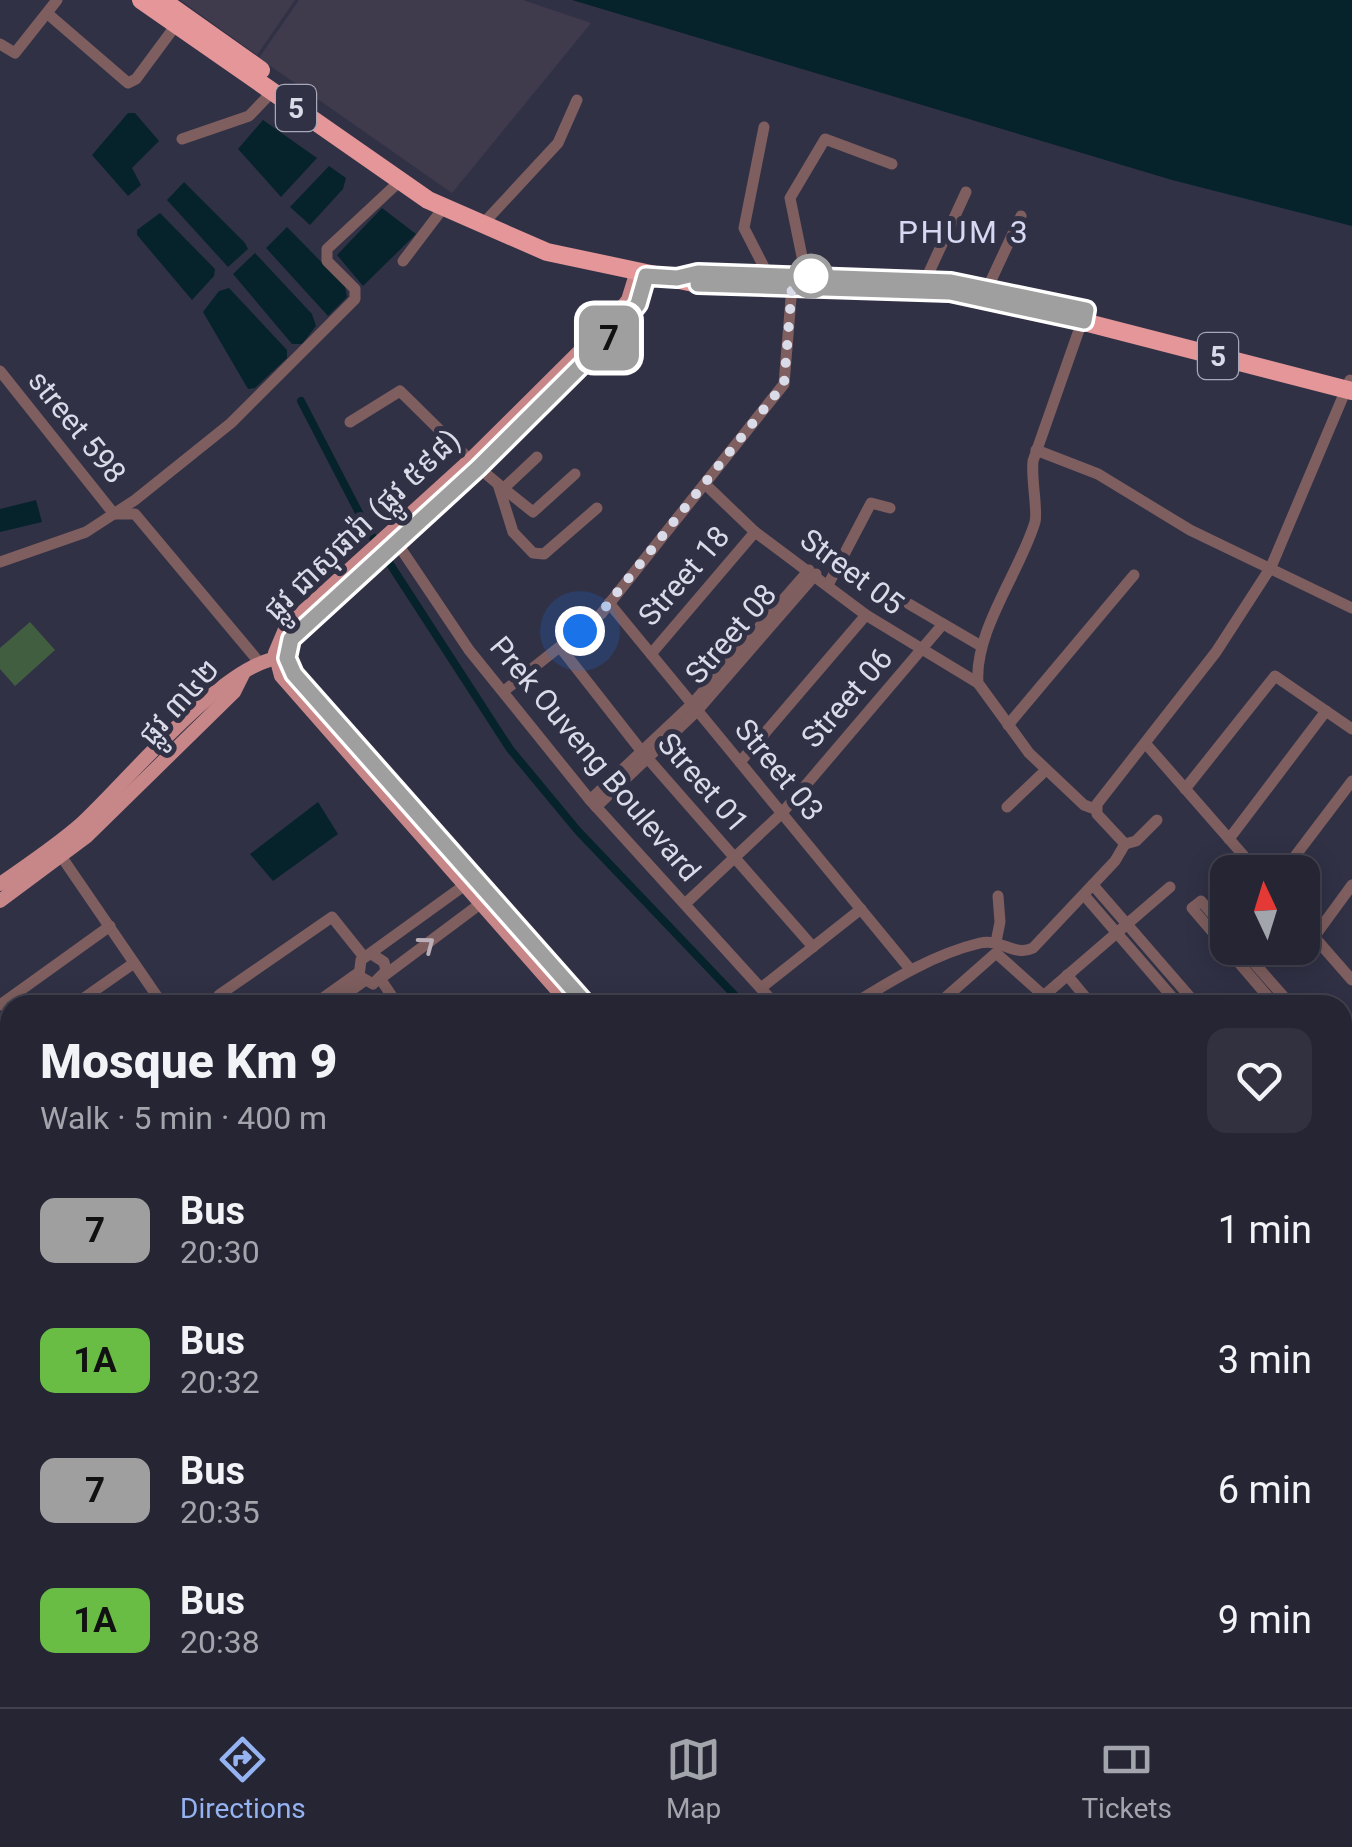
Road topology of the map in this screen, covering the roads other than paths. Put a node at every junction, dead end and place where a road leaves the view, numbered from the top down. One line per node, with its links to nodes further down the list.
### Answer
1 (148, 1): 3 (highway, 5); 12 (highway, 5)
2 (49, 6): 3 (street); 4 (street)
3 (176, 25): 5 (highway, 5)
4 (0, 44)
5 (272, 92): 8 (street); 10 (highway, 5)
6 (578, 100): 14 (street)
7 (764, 128): 17 (street)
8 (182, 139)
9 (892, 164): 19 (street)
10 (400, 180): 12 (highway, 5); 35 (street)
11 (966, 192): 20 (street)
12 (449, 210): 14 (highway, 5); 15 (street)
13 (1020, 216): 21 (street)
14 (479, 226): 16 (highway, 5)
15 (403, 261)
16 (641, 275): 18 (highway, 5); 29 (main road, ផ្លូវ ជាសុផារ៉ា (ផ្លូវ ៥៩៨))
17 (768, 275): 18 (highway, 5); 19 (highway, 5)
18 (677, 278): 19 (highway, 5)
19 (799, 281): 20 (highway, 5); 22 (highway, 5); 32 (street)
20 (925, 281): 22 (highway, 5)
21 (988, 286): 22 (highway, 5); 23 (highway, 5)
22 (950, 287): 23 (highway, 5)
23 (1085, 315): 25 (highway, 5); 27 (street)
24 (0, 371): 35 (street, street 598)
25 (1350, 385): 39 (street)
26 (350, 422): 29 (street)
27 (1036, 450): 39 (street); 48 (street)
28 (537, 457): 31 (street)
29 (474, 464): 31 (street); 37 (main road, ផ្លូវ ជាសុផារ៉ា (ផ្លូវ ៥៩៨))
30 (575, 474): 31 (street)
31 (500, 486): 33 (street)
32 (706, 486): 36 (street, Street 05); 43 (street)
33 (598, 508)
34 (890, 508): 42 (street)
35 (114, 514): 38 (street); 53 (street)
36 (755, 532): 40 (street, Street 05); 51 (street, Street 18)
37 (392, 539): 52 (main road, ផ្លូវ ជាសុផារ៉ា (ផ្លូវ ៥៩៨)); 56 (street, Prek Ouveng Boulevard)
38 (0, 562)
39 (1272, 568): 45 (street); 61 (street)
40 (812, 572): 42 (street, Street 05); 57 (street)
41 (1134, 574): 59 (street)
42 (828, 585): 46 (street, Street 05)
43 (609, 603): 49 (street); 51 (street, Street 03)
44 (908, 604): 47 (street)
45 (1352, 608)
46 (866, 615): 50 (street, Street 05); 63 (street)
47 (943, 624): 48 (street); 50 (street, Street 06)
48 (981, 646): 55 (street)
49 (560, 647): 56 (street); 62 (street, Street 01)
50 (920, 652): 55 (street, Street 05); 70 (street, Street 06)
51 (650, 654): 57 (street, Street 03)
52 (281, 658): 53 (main road); 78 (main road, ផ្លូវ ជាសុផារ៉ា (ផ្លូវ ៥៩៨))
53 (259, 662): 54 (main road)
54 (245, 672): 76 (main road, ផ្លូវ ៣៤២); 79 (main road, ផ្លូវ ៣៤២)
55 (978, 683): 59 (street)
56 (504, 691): 67 (street, Prek Ouveng Boulevard)
57 (695, 707): 62 (street); 63 (street, Street 03)
58 (1326, 711): 60 (street); 66 (street); 72 (street)
59 (1008, 725): 64 (street)
60 (1352, 729)
61 (1146, 744): 66 (street); 69 (street)
62 (645, 754): 67 (street); 77 (street, Street 01)
63 (740, 762): 70 (street, Street 03)
64 (1046, 770): 68 (street); 69 (street)
65 (1352, 780): 75 (street)
66 (1185, 789): 72 (street)
67 (593, 804): 86 (street, Prek Ouveng Boulevard)
68 (1007, 807)
69 (1095, 809): 73 (street)
70 (782, 813): 77 (street, Street 06); 87 (street, Street 03)
71 (1157, 820): 73 (street)
72 (1229, 839): 74 (street)
73 (1125, 844): 82 (street)
74 (1243, 855)
75 (1296, 855)
76 (61, 856): 85 (main road, ផ្លូវ ៣៤២); 89 (street)
77 (735, 858): 86 (street, Street 06); 94 (street, Street 01)
78 (470, 881): 84 (main road, ផ្លូវ ជាសុផារ៉ា (ផ្លូវ ៥៩៨)); 95 (street)
79 (0, 884)
80 (1170, 886): 90 (street)
81 (1352, 886): 91 (street)
82 (1089, 890): 90 (street); 92 (street)
83 (998, 896): 92 (street)
84 (486, 899): 88 (main road, ផ្លូវ ជាសុផារ៉ា (ផ្លូវ ៥៩៨)); 102 (street, one-way to 84)
85 (0, 900)
86 (685, 904): 104 (street, Prek Ouveng Boulevard)
87 (860, 909): 94 (street); 99 (street, Street 03)
88 (508, 924): 112 (main road, ផ្លូវ ជាសុផារ៉ា (ផ្លូវ ៥៩៨)); 113 (main road, ផ្លូវ ជាសុផារ៉ា (ផ្លូវ ៥៩៨))
89 (110, 926): 96 (street); 105 (street)
90 (1121, 927): 100 (street); 120 (street); 121 (street)
91 (1320, 929)
92 (996, 942): 99 (street)
93 (1320, 944): 103 (street)
94 (814, 947): 104 (street)
95 (368, 956): 101 (street); 102 (street); 108 (street)
96 (134, 963): 106 (street); 107 (street)
97 (1248, 965): 122 (street)
98 (1256, 965): 123 (street)
99 (910, 969): 115 (street)
100 (1067, 976): 118 (street); 119 (street)
101 (361, 977): 102 (street); 109 (street); 110 (street)
102 (383, 978): 111 (street)
103 (1352, 980)
104 (761, 988): 114 (street, Prek Ouveng Boulevard)
105 (14, 995)
106 (88, 995)
107 (157, 995)
108 (219, 995)
109 (331, 995)
110 (342, 995)
111 (392, 995)
112 (562, 995)
113 (577, 995)
114 (767, 995)
115 (868, 995)
116 (948, 995): 117 (street)
117 (1043, 995)
118 (1045, 995)
119 (1083, 995)
120 (1172, 995)
121 (1187, 995)
122 (1269, 995)
123 (1282, 995)

